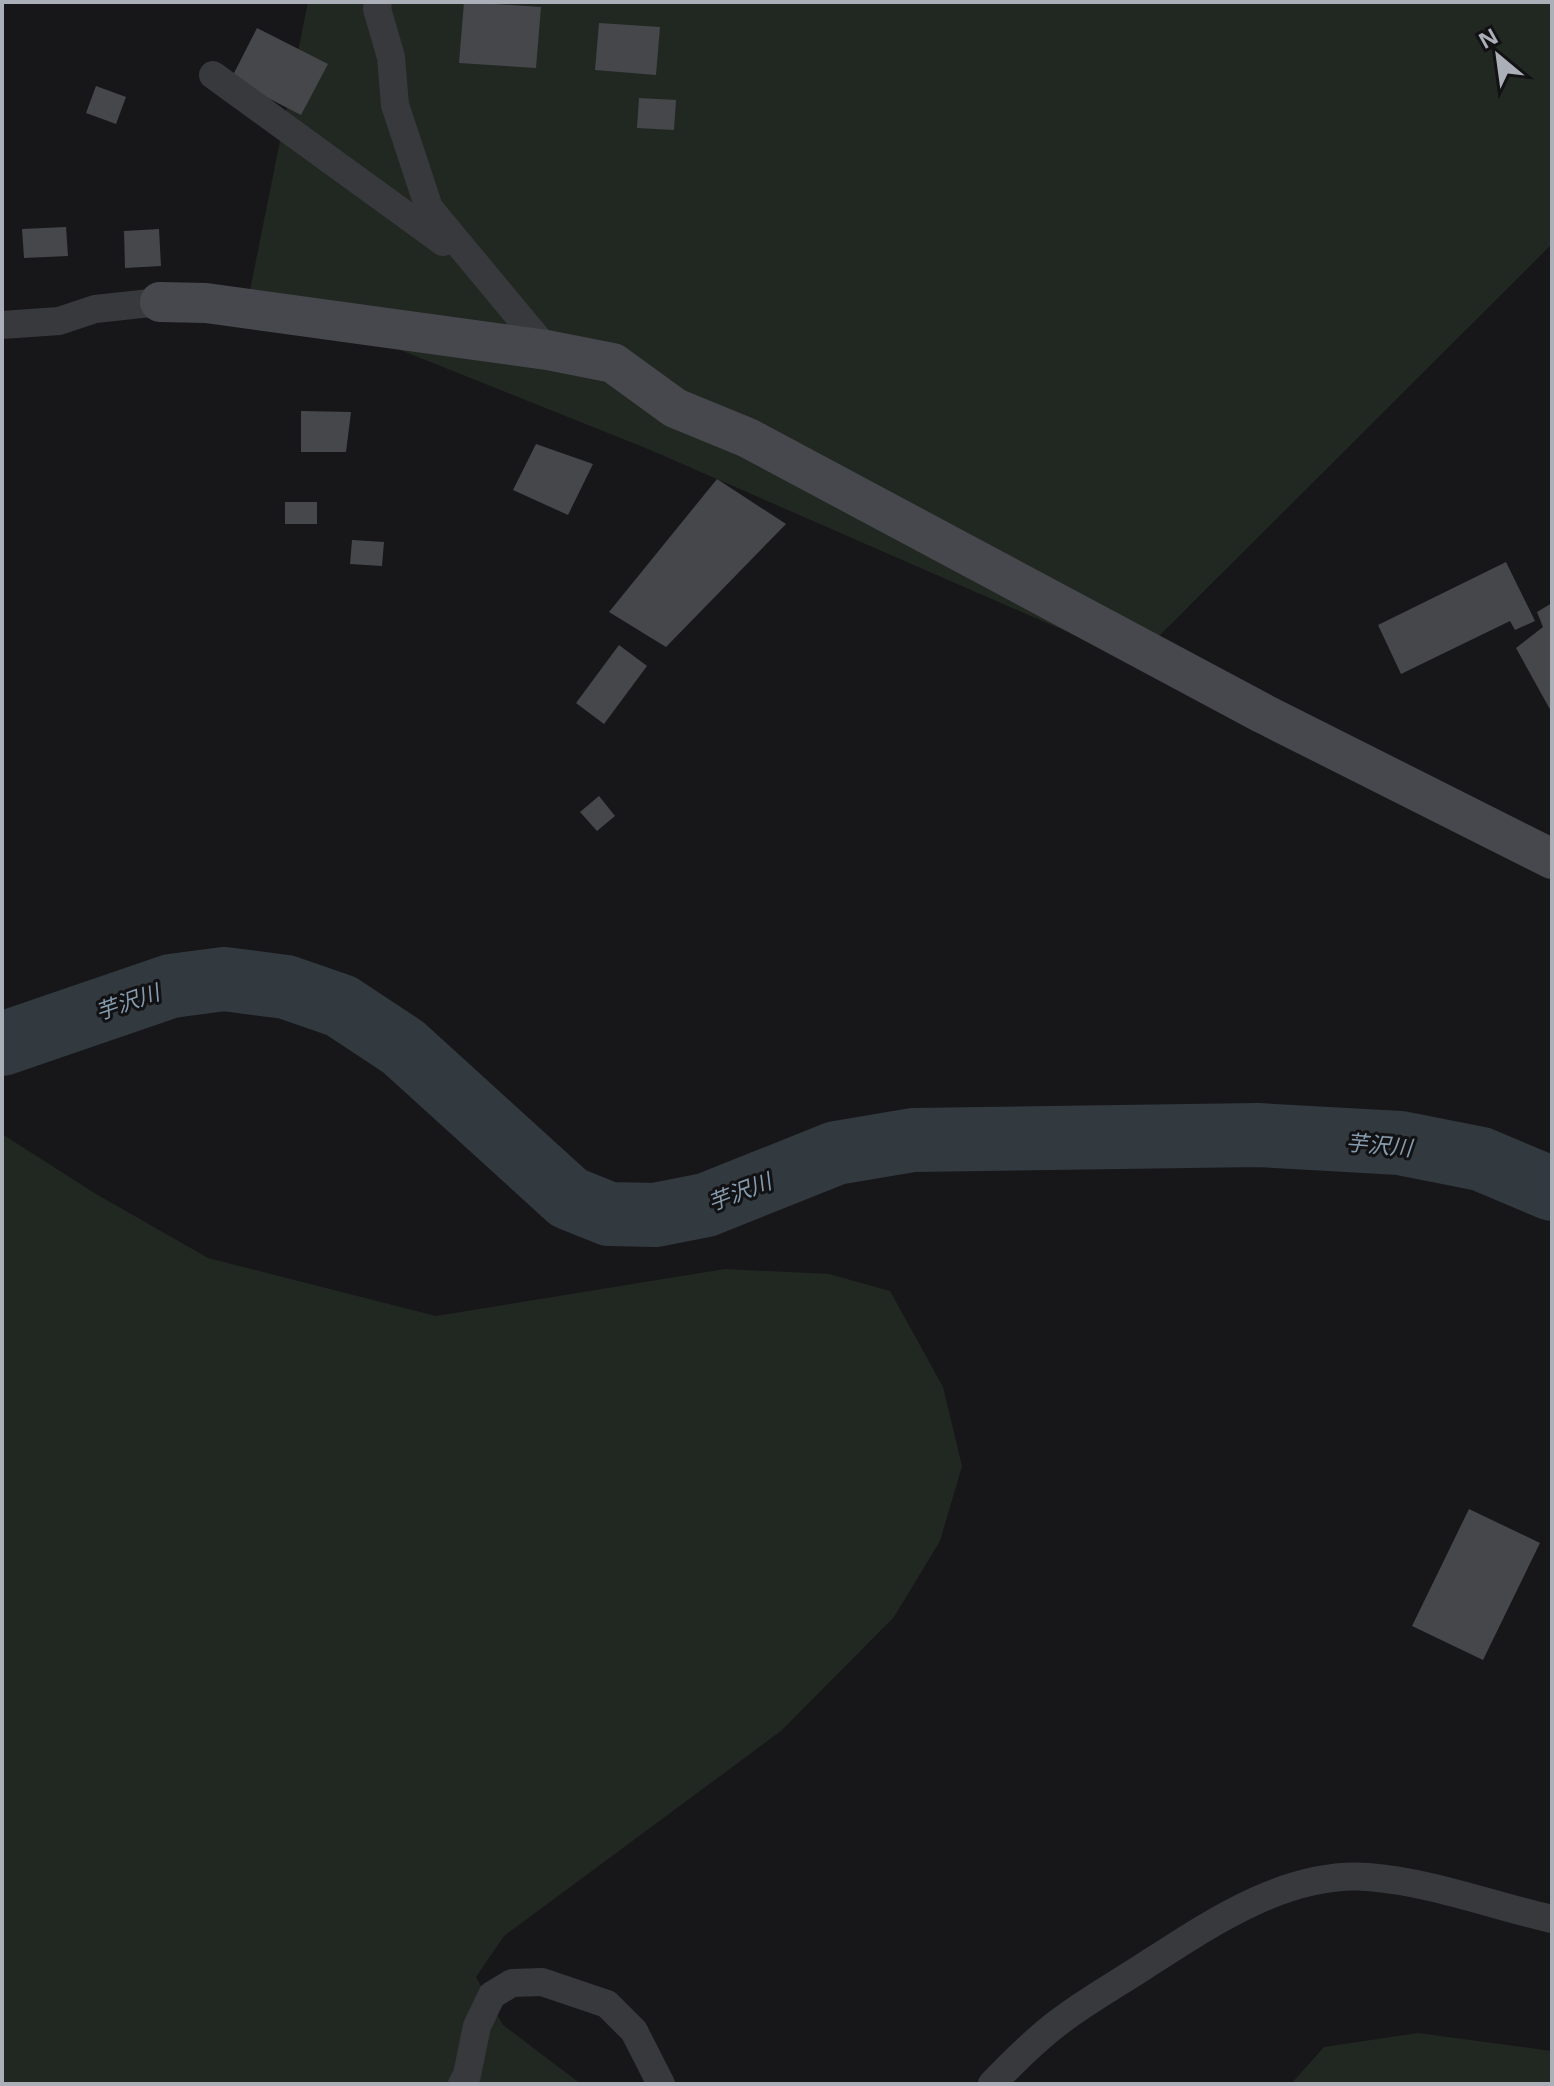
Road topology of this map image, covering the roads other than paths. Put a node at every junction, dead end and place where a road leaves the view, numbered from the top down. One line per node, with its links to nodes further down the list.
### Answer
1 (378, 2): 3 (street)
2 (213, 75): 3 (street)
3 (480, 268): 6 (street)
4 (160, 302): 5 (street); 6 (street)
5 (2, 325)
6 (547, 350): 7 (street)
7 (1552, 859)
8 (1552, 1919): 11 (street)
9 (462, 2084): 10 (street)
10 (661, 2084)
11 (992, 2084)

